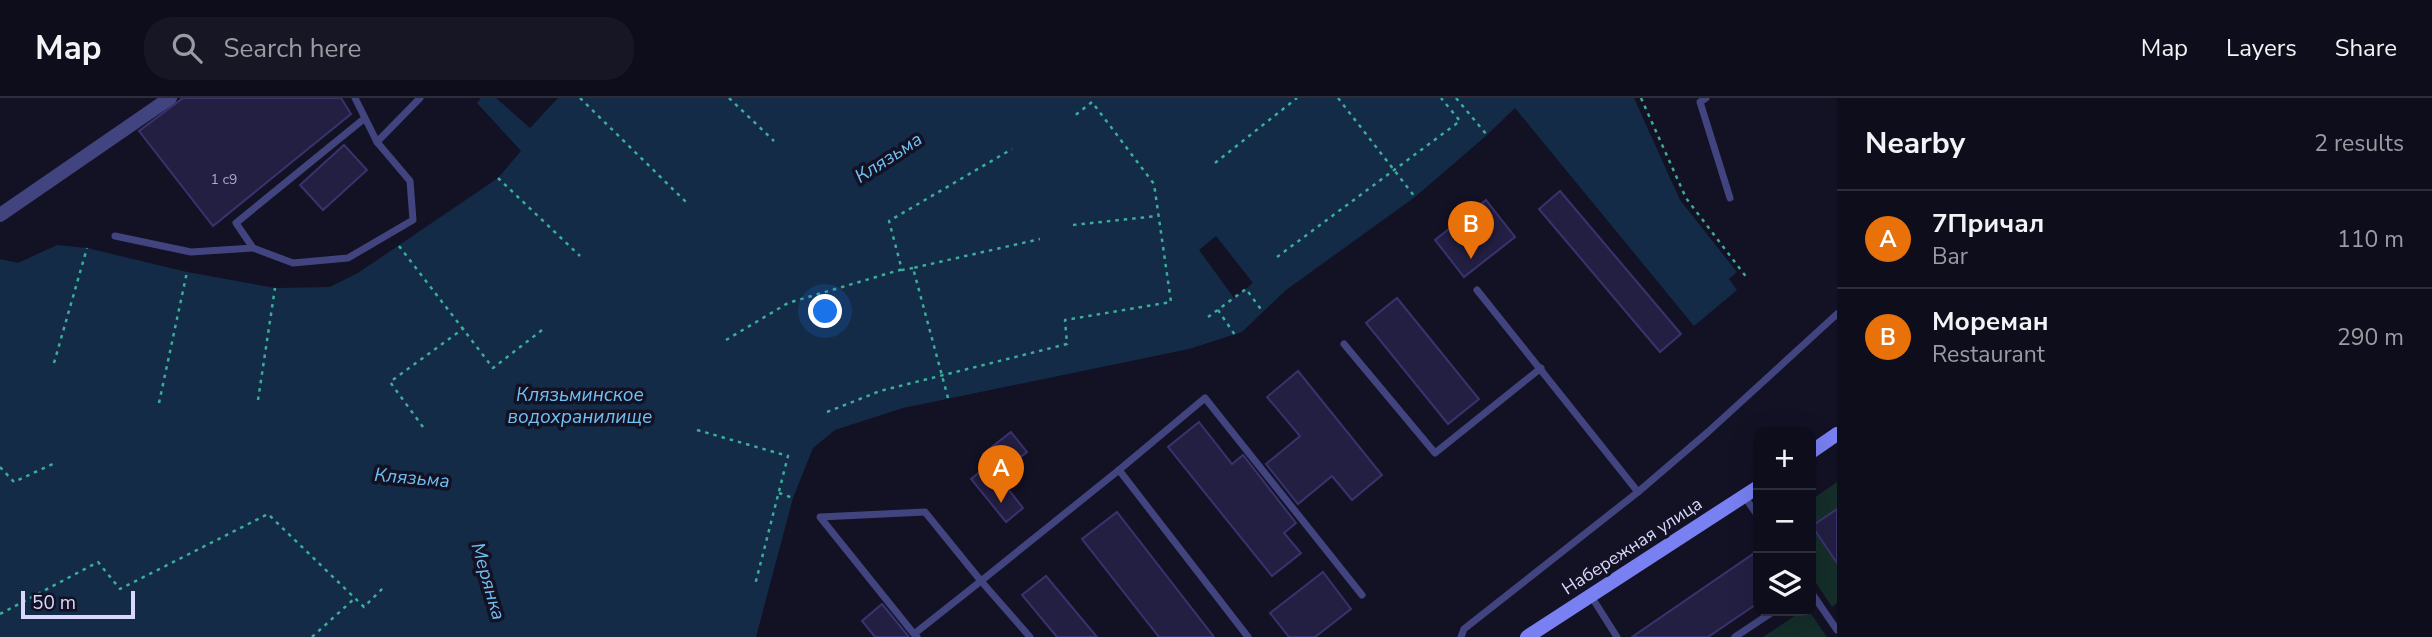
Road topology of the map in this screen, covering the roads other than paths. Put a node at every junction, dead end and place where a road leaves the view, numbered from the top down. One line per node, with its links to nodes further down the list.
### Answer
1 (170, 98): 8 (street)
2 (355, 98): 5 (lane)
3 (419, 98): 6 (lane)
4 (1706, 98): 7 (lane)
5 (365, 118): 6 (lane); 10 (lane)
6 (377, 142): 10 (lane)
7 (1730, 198)
8 (0, 215)
9 (115, 236): 10 (lane)
10 (253, 248)
11 (1477, 290): 14 (lane)
12 (1837, 314): 19 (lane)
13 (1344, 344): 14 (lane)
14 (1541, 368): 19 (lane)
15 (1837, 434): 16 (street)
16 (1816, 449)
17 (1119, 470): 22 (lane); 23 (lane); 30 (lane)
18 (1753, 490): 20 (street, Набережная улица)
19 (1638, 492): 31 (lane)
20 (1744, 496): 21 (lane); 24 (street, Набережная улица)
21 (1753, 509)
22 (981, 581): 28 (lane); 28 (lane); 29 (lane)
23 (1362, 596)
24 (1591, 596): 32 (street, Набережная улица); 33 (lane)
25 (1816, 599): 27 (lane)
26 (1766, 616): 34 (lane)
27 (1837, 629)
28 (916, 635)
29 (1030, 637)
30 (1248, 637)
31 (1461, 637)
32 (1527, 637)
33 (1617, 637)
34 (1735, 637)

